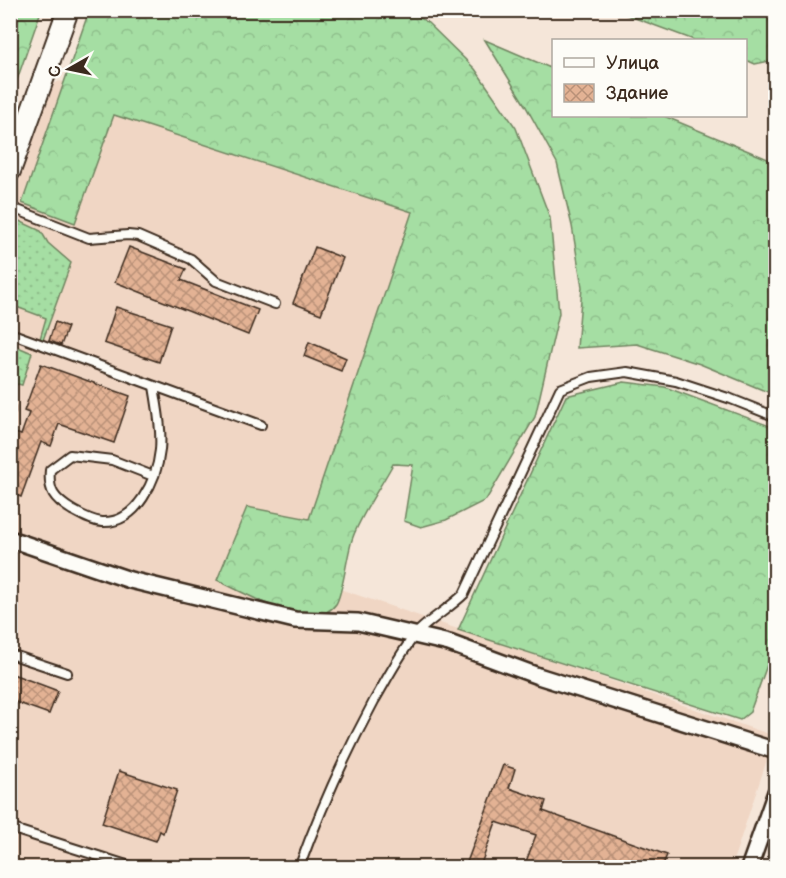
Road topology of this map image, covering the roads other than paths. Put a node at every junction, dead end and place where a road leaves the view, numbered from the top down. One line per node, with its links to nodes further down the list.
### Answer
1 (68, 10): 2 (street)
2 (10, 171)
3 (10, 207): 4 (lane)
4 (275, 304)
5 (10, 333): 6 (lane)
6 (154, 386): 8 (lane); 9 (lane)
7 (776, 417): 11 (lane)
8 (261, 425)
9 (153, 476): 9 (lane)
10 (10, 539): 11 (street)
11 (416, 634): 14 (street); 18 (lane)
12 (10, 654): 13 (lane)
13 (67, 673)
14 (776, 751)
15 (776, 792): 19 (street)
16 (10, 828): 17 (lane)
17 (136, 867)
18 (299, 867)
19 (749, 867)

